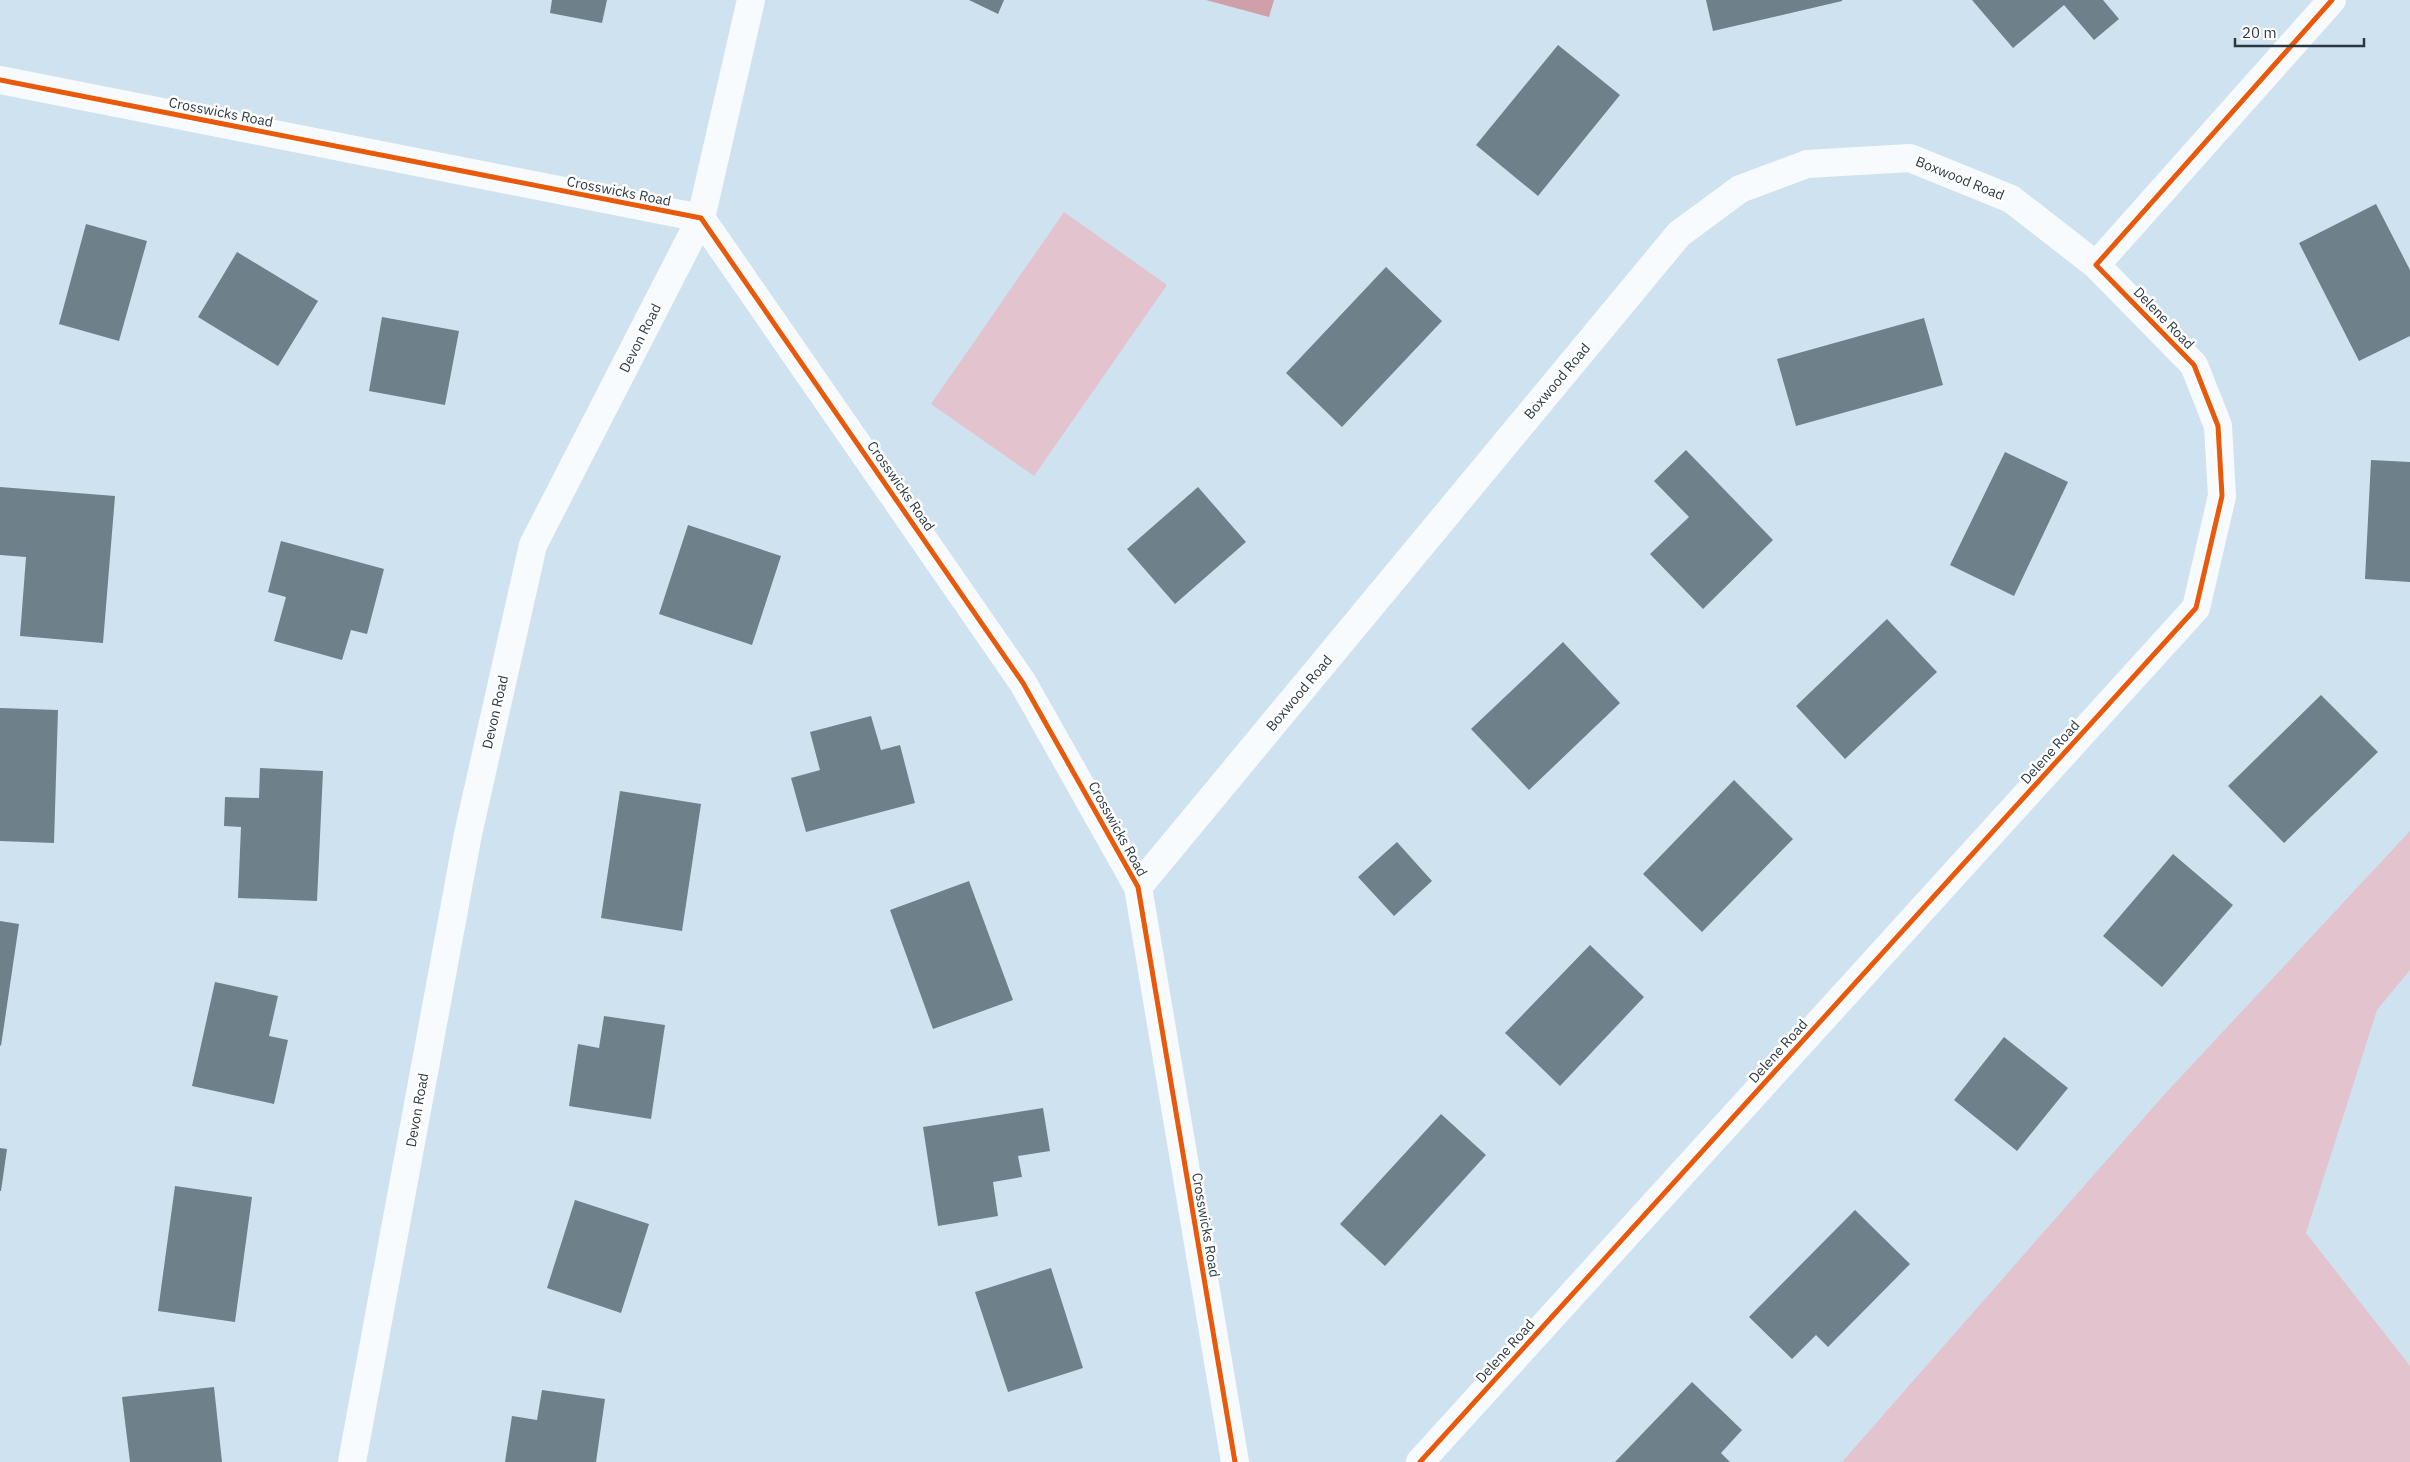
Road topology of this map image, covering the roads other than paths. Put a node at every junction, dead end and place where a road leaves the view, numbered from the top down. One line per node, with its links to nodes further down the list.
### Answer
1 (751, 0): 4 (street, Devon Road)
2 (2332, 0): 5 (street)
3 (0, 80): 4 (street, Crosswicks Road)
4 (701, 218): 6 (street, Crosswicks Road); 7 (street, Devon Road)
5 (2096, 265): 6 (street, Boxwood Road); 9 (street, Delene Road)
6 (1138, 888): 8 (street, Crosswicks Road)
7 (352, 1462)
8 (1235, 1462)
9 (1420, 1462)

